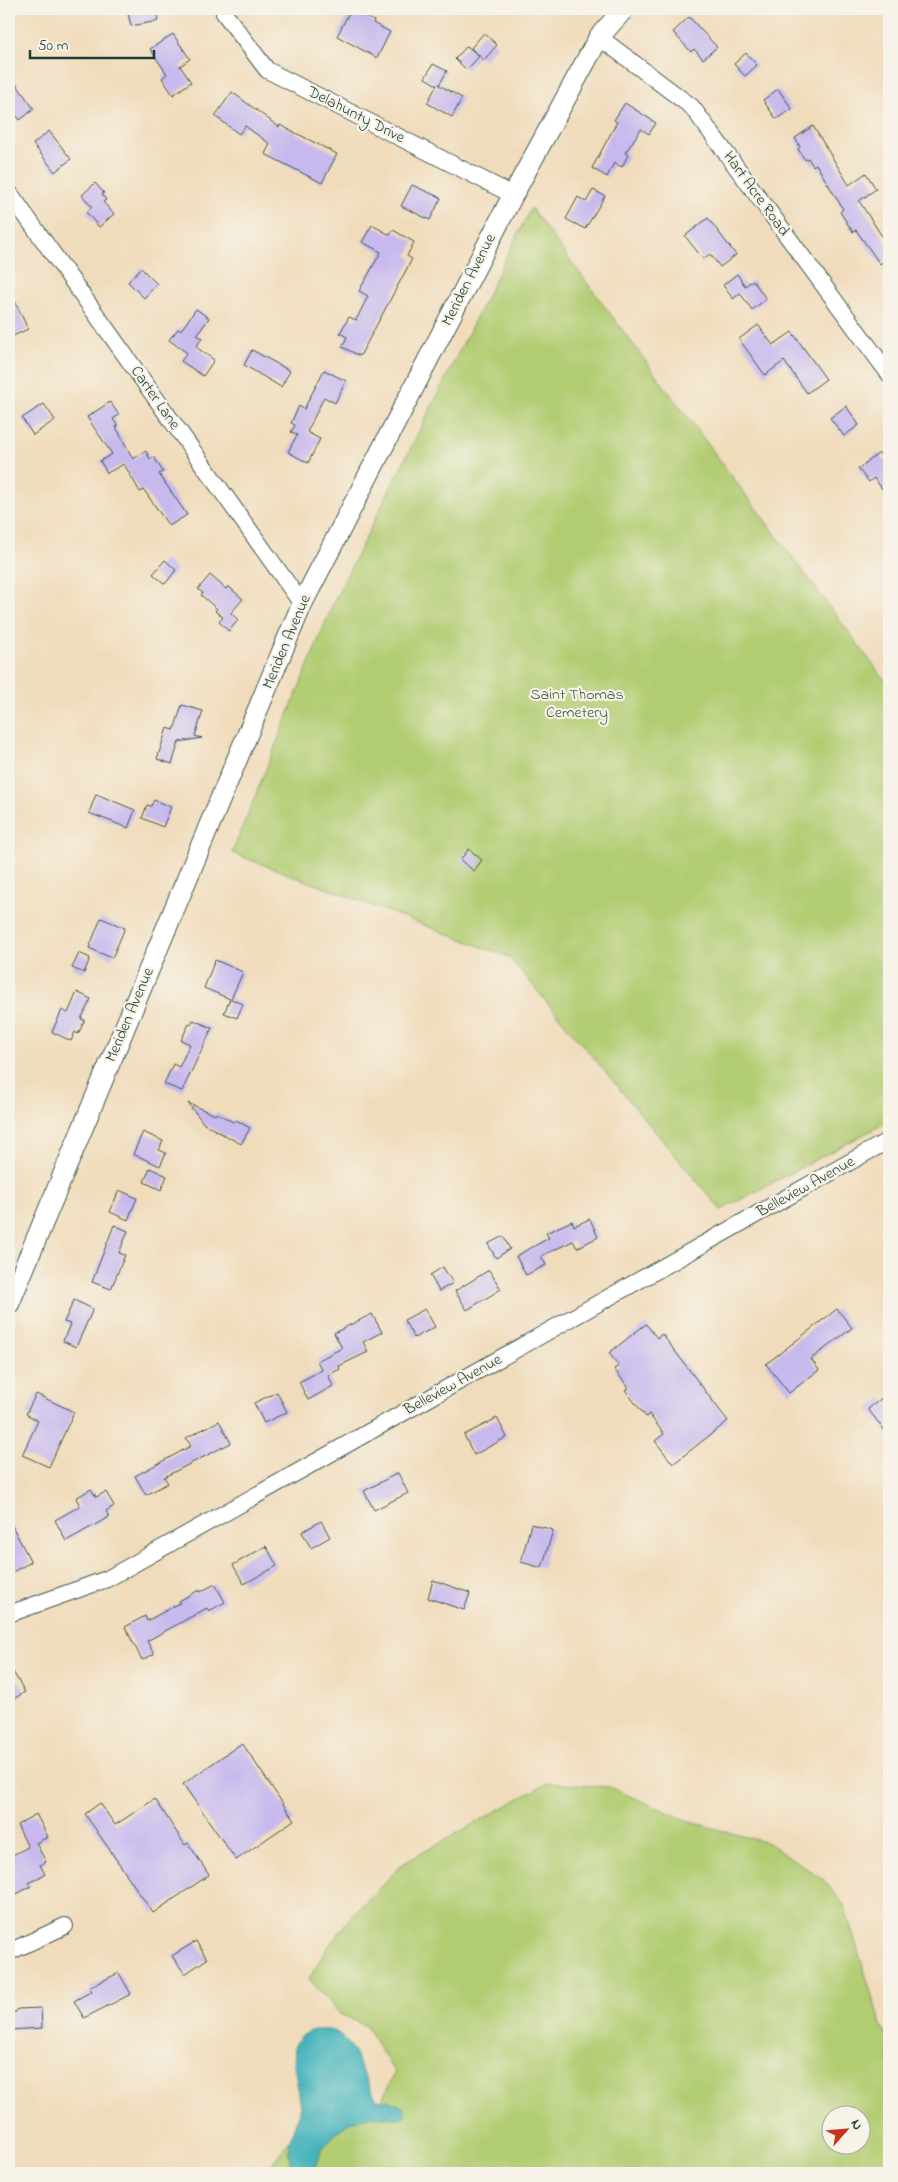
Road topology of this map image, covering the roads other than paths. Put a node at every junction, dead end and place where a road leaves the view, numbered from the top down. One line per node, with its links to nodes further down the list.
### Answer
1 (224, 9): 5 (street, Delahunty Drive)
2 (624, 9): 3 (main road, Meriden Avenue)
3 (599, 37): 5 (main road, Meriden Avenue); 6 (street, Hart Acre Road)
4 (9, 192): 7 (street, Carter Lane)
5 (513, 195): 7 (main road, Meriden Avenue)
6 (889, 374)
7 (302, 604): 9 (main road, Meriden Avenue)
8 (889, 1140): 10 (street, Belleview Avenue)
9 (9, 1304)
10 (9, 1614)
11 (66, 1926): 12 (street)
12 (9, 1952)

